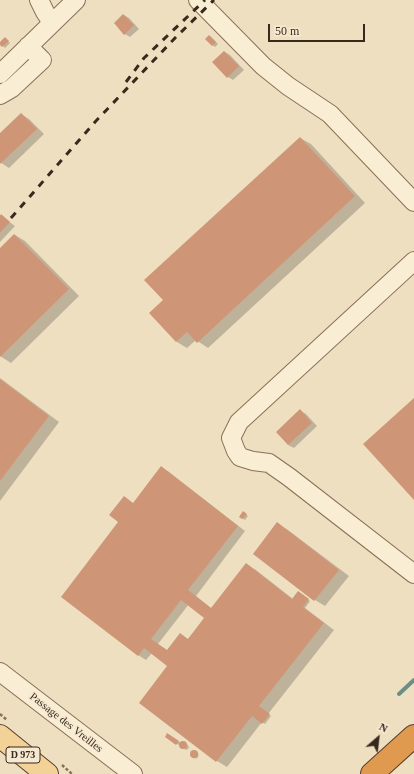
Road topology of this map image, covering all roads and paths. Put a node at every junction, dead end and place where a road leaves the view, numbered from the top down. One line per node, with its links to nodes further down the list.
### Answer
1 (39, 0): 4 (street)
2 (76, 0): 4 (street)
3 (198, 0): 8 (street)
4 (52, 23): 5 (street)
5 (28, 46): 6 (street); 7 (street)
6 (0, 74)
7 (0, 95)
8 (414, 202)
9 (414, 260): 10 (street)
10 (414, 574)
11 (0, 672): 15 (street, Passage des Vreilles)
12 (0, 736): 14 (main road, D 973)
13 (414, 736): 16 (highway)
14 (47, 774)
15 (133, 774)
16 (372, 774)

